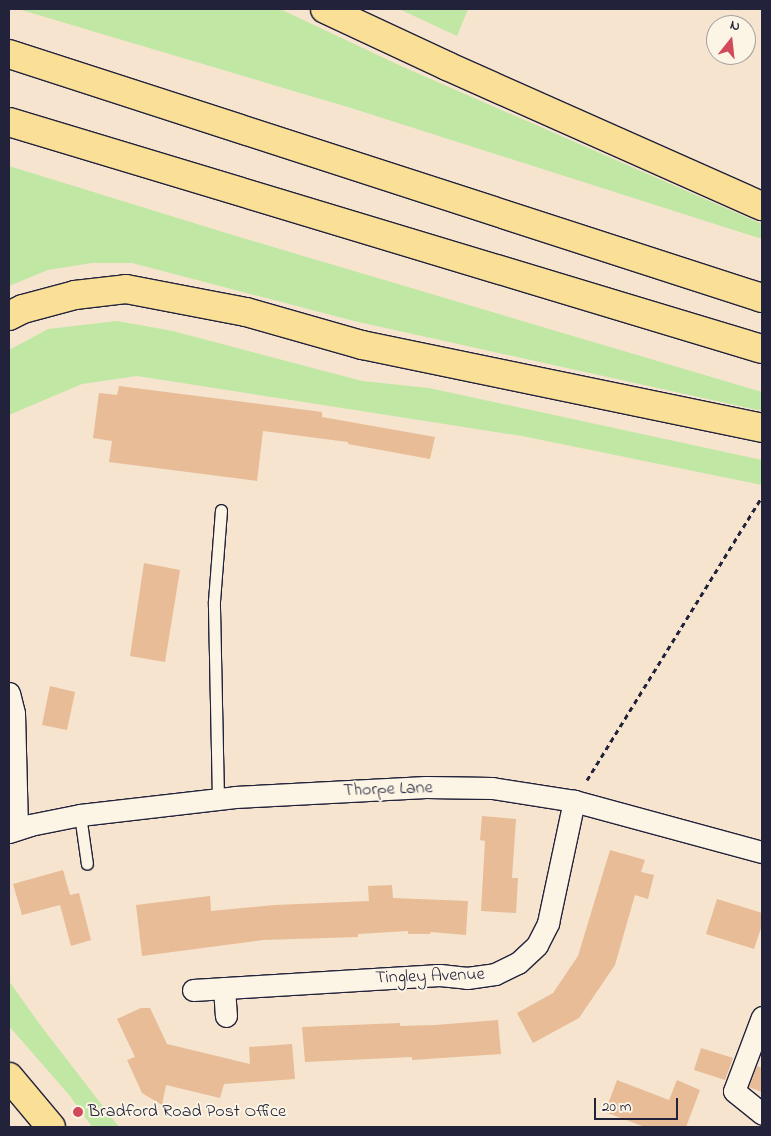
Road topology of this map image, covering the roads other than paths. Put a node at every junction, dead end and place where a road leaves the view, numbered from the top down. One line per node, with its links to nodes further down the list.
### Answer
1 (325, 9): 4 (main road)
2 (9, 54): 5 (main road)
3 (9, 122): 7 (main road)
4 (762, 206)
5 (762, 298)
6 (9, 316): 8 (main road)
7 (762, 350)
8 (762, 428)
9 (221, 510): 11 (lane)
10 (9, 693): 14 (street)
11 (218, 799): 12 (street, Thorpe Lane); 13 (street, Thorpe Lane)
12 (574, 801): 15 (street, Thorpe Lane); 17 (street, Tingley Avenue)
13 (80, 816): 14 (street, Thorpe Lane); 16 (lane)
14 (13, 831)
15 (762, 852)
16 (87, 864)
17 (224, 988): 18 (street, Tingley Avenue); 19 (street)
18 (193, 990)
19 (226, 1016)
20 (762, 1017): 22 (street)
21 (9, 1077): 23 (main road)
22 (762, 1114)
23 (51, 1127)

